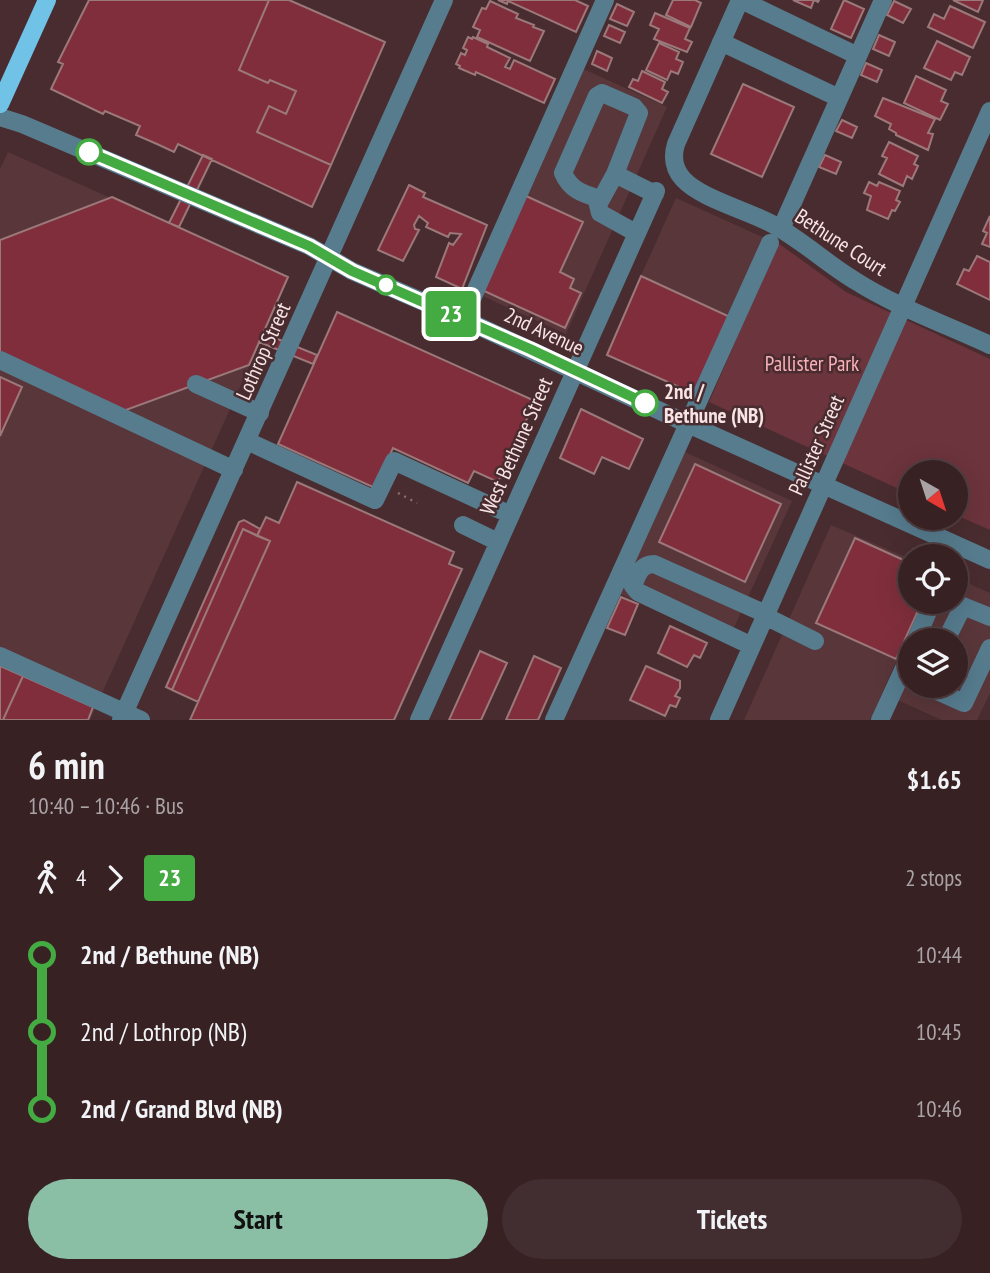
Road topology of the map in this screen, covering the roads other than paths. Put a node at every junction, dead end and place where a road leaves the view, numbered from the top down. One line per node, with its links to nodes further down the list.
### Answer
1 (47, 0): 9 (main road)
2 (443, 0): 16 (street, Lothrop Street)
3 (606, 0): 18 (street)
4 (740, 0): 6 (street); 7 (street)
5 (883, 0): 7 (street)
6 (721, 42): 8 (street); 15 (street, Bethune Court)
7 (858, 56): 8 (street)
8 (839, 98): 15 (street)
9 (0, 104)
10 (990, 111): 17 (street, Pallister Street)
11 (0, 117): 16 (street, 2nd Avenue)
12 (615, 174): 13 (street); 13 (street); 14 (street, West Bethune Street)
13 (600, 200): 14 (street)
14 (636, 233): 21 (street, West Bethune Street)
15 (776, 236): 17 (street, Bethune Court); 24 (street)
16 (330, 258): 18 (street, 2nd Avenue); 23 (street, Lothrop Street)
17 (903, 305): 19 (street, Bethune Court); 27 (street, Pallister Street)
18 (463, 319): 21 (street, 2nd Avenue)
19 (990, 345)
20 (0, 360): 26 (street)
21 (575, 370): 24 (street, 2nd Avenue); 28 (street, West Bethune Street)
22 (196, 384): 23 (street)
23 (260, 413): 25 (street, Lothrop Street)
24 (688, 425): 27 (street, 2nd Avenue); 47 (street)
25 (247, 441): 26 (street, Lothrop Street); 28 (street)
26 (234, 470): 45 (street, Lothrop Street)
27 (823, 486): 31 (street, 2nd Avenue); 34 (street, Pallister Street)
28 (510, 515): 30 (street, West Bethune Street)
29 (463, 525): 30 (street)
30 (498, 542): 46 (street, West Bethune Street)
31 (939, 544)
32 (968, 555): 33 (street, 2nd Avenue)
33 (990, 560)
34 (765, 615): 37 (street); 38 (street, Pallister Street); 38 (street)
35 (990, 617): 36 (street)
36 (952, 628)
37 (815, 641)
38 (752, 646): 48 (street, Pallister Street)
39 (990, 648): 42 (street)
40 (0, 656): 45 (street)
41 (898, 681): 49 (street)
42 (968, 695)
43 (953, 698): 44 (street)
44 (966, 698)
45 (129, 717)
46 (419, 720)
47 (554, 720)
48 (719, 720)
49 (880, 720)

